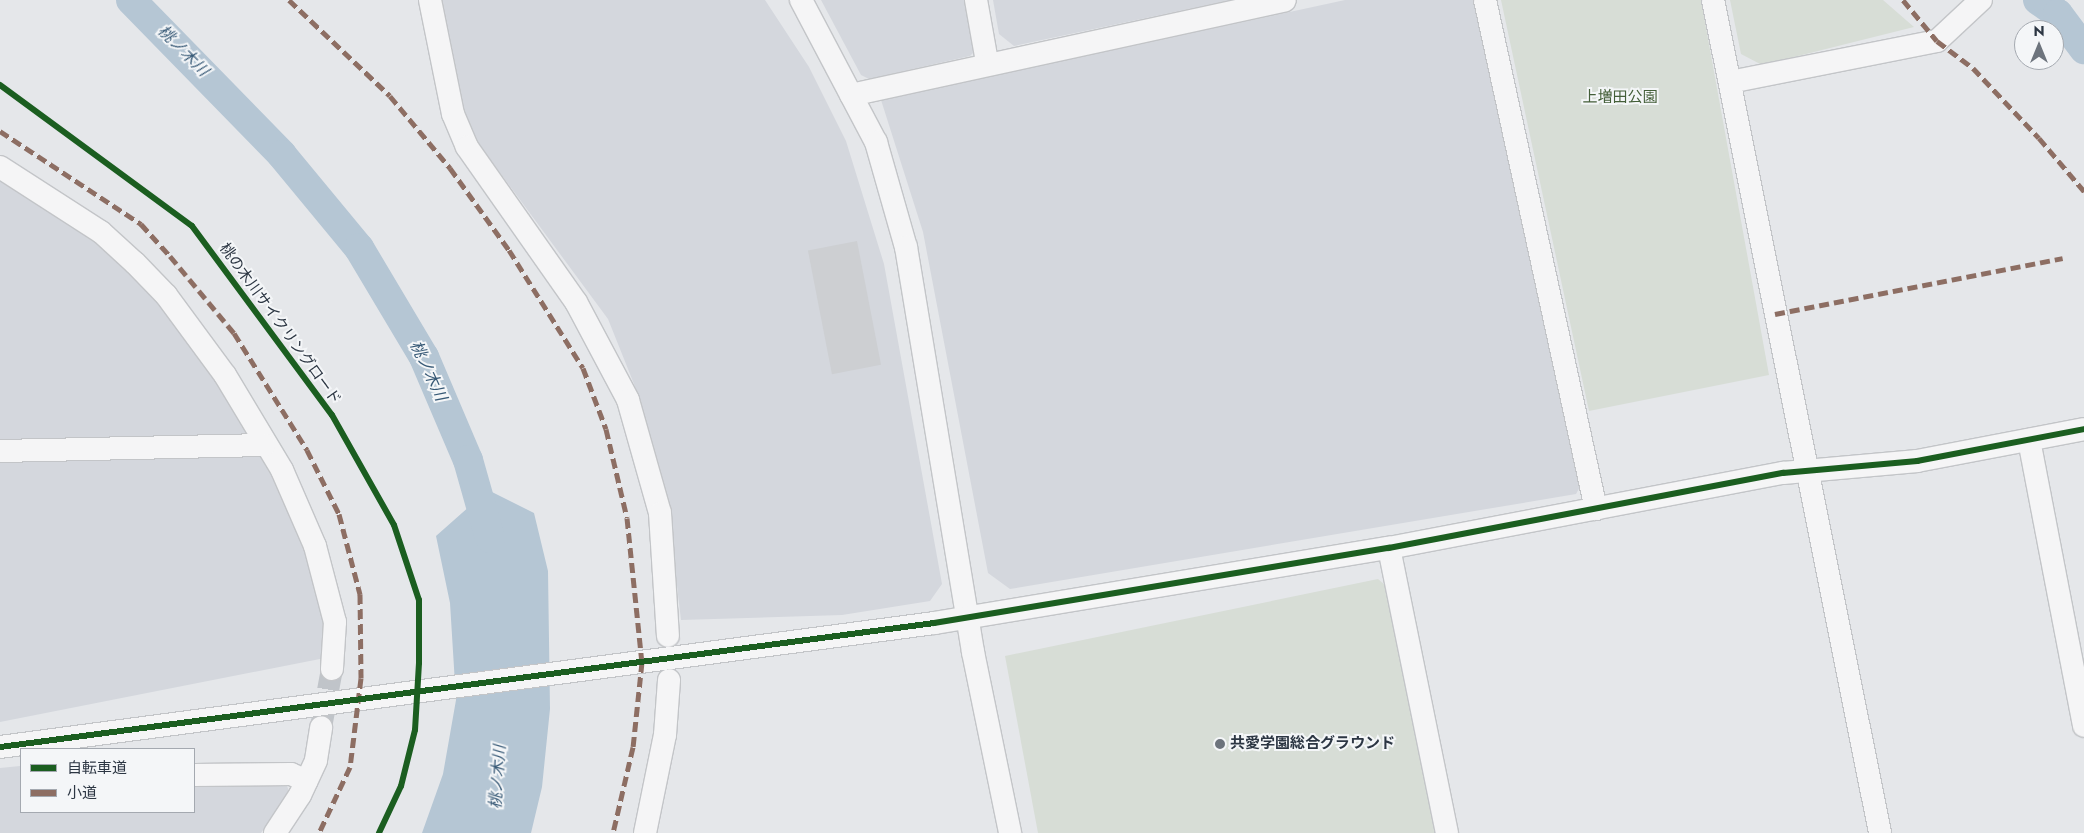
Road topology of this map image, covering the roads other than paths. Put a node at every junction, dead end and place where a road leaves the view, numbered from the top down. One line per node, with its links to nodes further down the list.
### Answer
1 (430, 0): 20 (street)
2 (801, 0): 10 (street)
3 (976, 0): 8 (street)
4 (1286, 0): 8 (street)
5 (1485, 0): 17 (street)
6 (1713, 0): 9 (street)
7 (1981, 0): 9 (street)
8 (987, 62): 10 (street)
9 (1730, 82): 16 (street)
10 (851, 95): 19 (street)
11 (0, 167): 14 (street)
12 (2084, 429): 13 (street)
13 (2028, 440): 16 (street); 23 (street)
14 (264, 445): 15 (street); 21 (street)
15 (0, 451)
16 (1807, 471): 17 (street); 32 (street)
17 (1596, 509): 18 (street)
18 (1389, 548): 19 (street); 31 (street)
19 (968, 617): 25 (street); 30 (street)
20 (668, 636)
21 (332, 669)
22 (669, 680): 29 (street)
23 (2084, 726)
24 (321, 727): 27 (street)
25 (13, 748)
26 (195, 776): 27 (street)
27 (307, 781): 28 (street)
28 (275, 833)
29 (645, 833)
30 (1010, 833)
31 (1447, 833)
32 (1880, 833)

